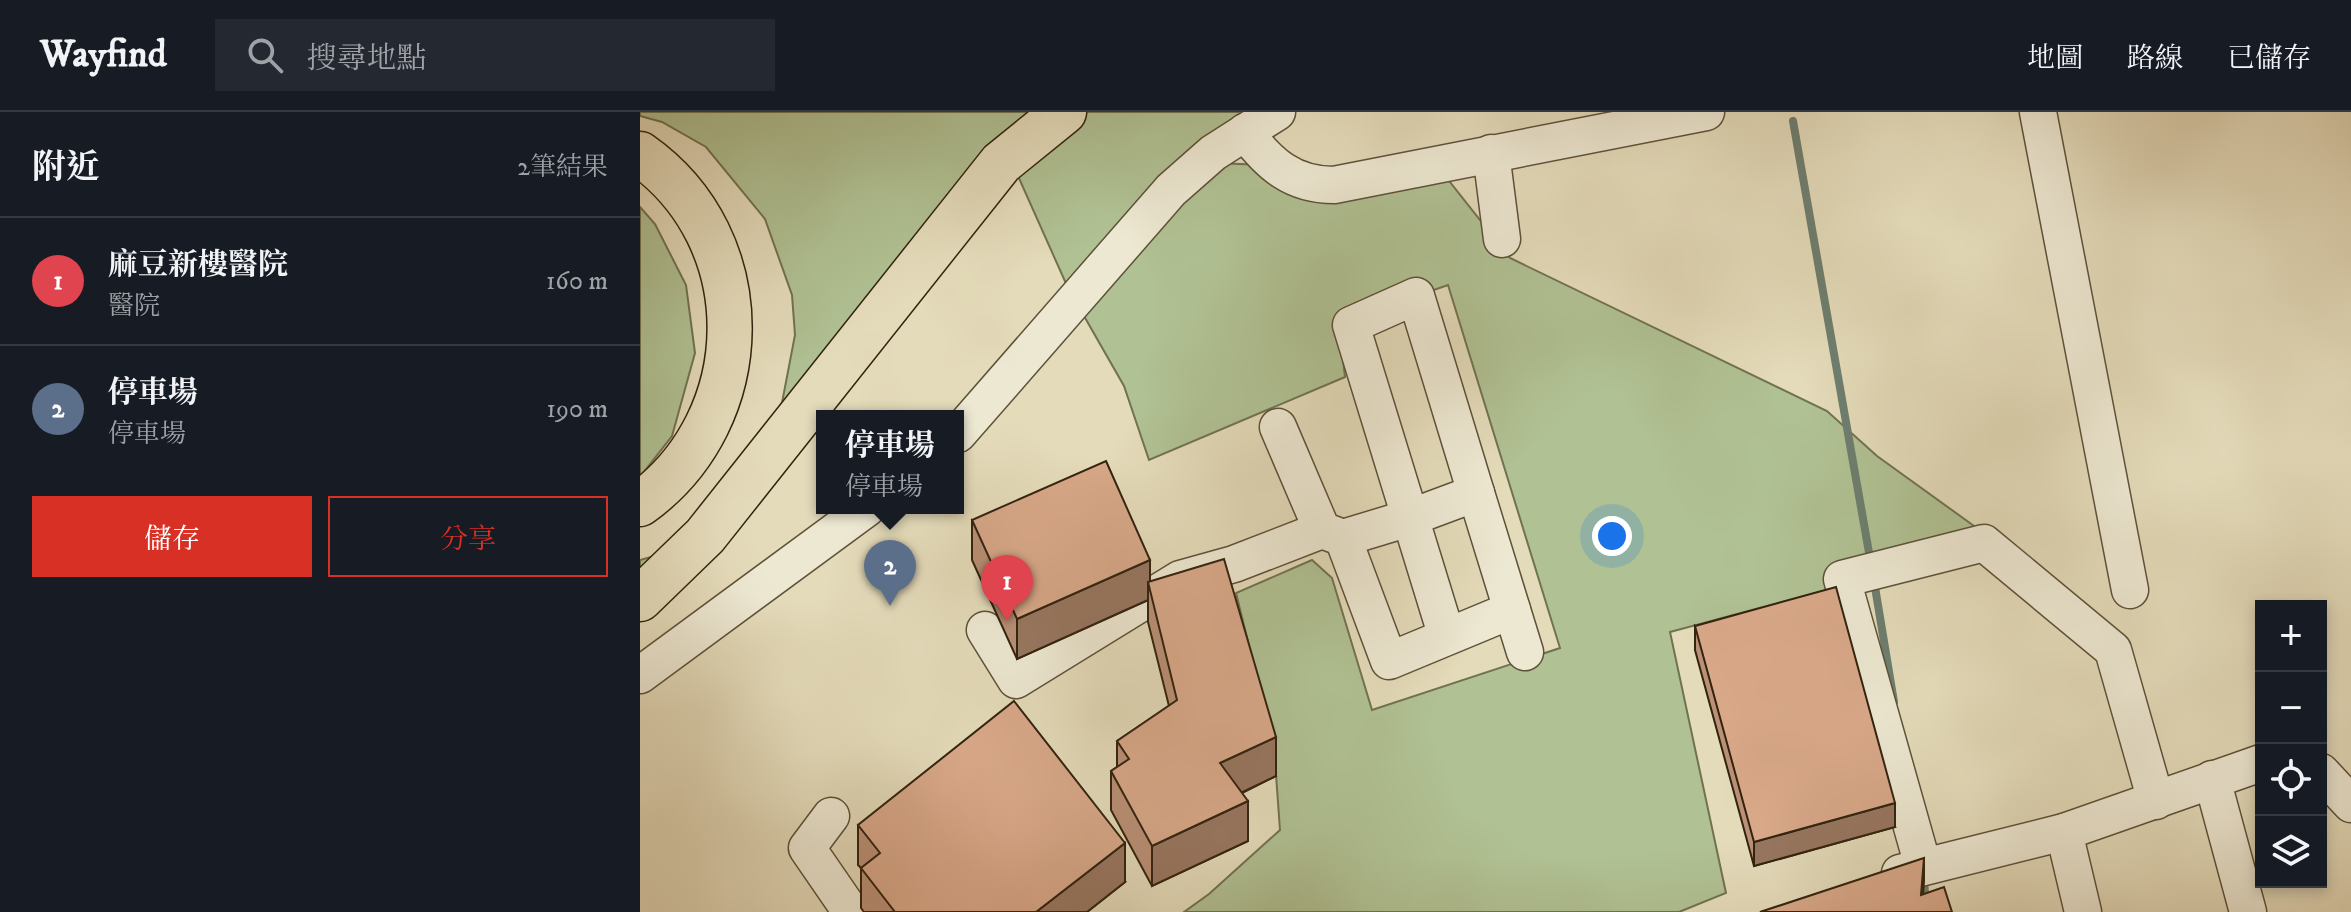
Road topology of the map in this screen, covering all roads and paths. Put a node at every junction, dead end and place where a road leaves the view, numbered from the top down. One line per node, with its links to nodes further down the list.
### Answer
1 (1064, 112): 17 (highway)
2 (1277, 112): 5 (lane)
3 (1706, 112): 6 (lane)
4 (2038, 112): 16 (lane)
5 (1245, 132): 6 (lane); 9 (lane)
6 (1491, 153): 8 (lane)
7 (640, 154): 12 (highway)
8 (1502, 239)
9 (964, 427)
10 (1278, 427): 15 (lane)
11 (1476, 493): 14 (lane); 14 (lane); 18 (lane)
12 (640, 504)
13 (859, 514): 22 (lane)
14 (1409, 518): 15 (lane); 20 (lane)
15 (1332, 534): 19 (lane); 20 (lane)
16 (2130, 590)
17 (640, 599)
18 (1512, 610): 20 (lane); 21 (lane)
19 (985, 630)
20 (1446, 634)
21 (1525, 652)
22 (640, 675)
23 (2255, 765): 25 (lane)
24 (2327, 778): 27 (lane)
25 (2212, 779): 26 (lane); 34 (lane)
26 (2156, 801): 29 (lane); 30 (lane)
27 (2351, 804)
28 (831, 816): 32 (lane)
29 (2064, 832): 30 (lane); 33 (lane)
30 (1923, 866): 31 (lane)
31 (1865, 883)
32 (851, 912)
33 (2083, 912)
34 (2248, 912)

